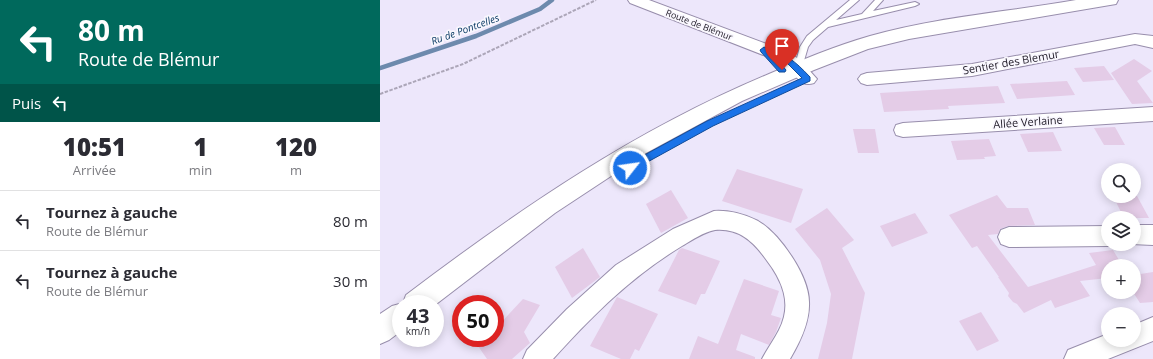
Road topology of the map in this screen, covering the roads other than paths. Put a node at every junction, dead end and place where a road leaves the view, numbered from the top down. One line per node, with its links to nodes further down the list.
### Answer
1 (634, 0): 9 (street, Route de Blémur)
2 (855, 0): 7 (lane)
3 (879, 0): 6 (lane)
4 (1103, 1): 9 (main road)
5 (915, 4): 6 (lane)
6 (864, 16): 7 (lane)
7 (825, 24): 9 (lane)
8 (1153, 42): 10 (street, Sentier des Blemur)
9 (797, 77): 17 (main road)
10 (867, 79)
11 (1153, 114): 12 (street, Allée Verlaine)
12 (903, 130)
13 (1141, 235): 14 (street)
14 (1153, 235)
15 (1101, 236): 16 (street)
16 (1009, 237)
17 (426, 295)
18 (392, 322): 20 (main road)
19 (1153, 329): 21 (street)
20 (380, 331)
21 (1141, 334)
22 (1108, 347): 25 (street)
23 (536, 359): 24 (street)
24 (775, 359)
25 (1077, 359)

